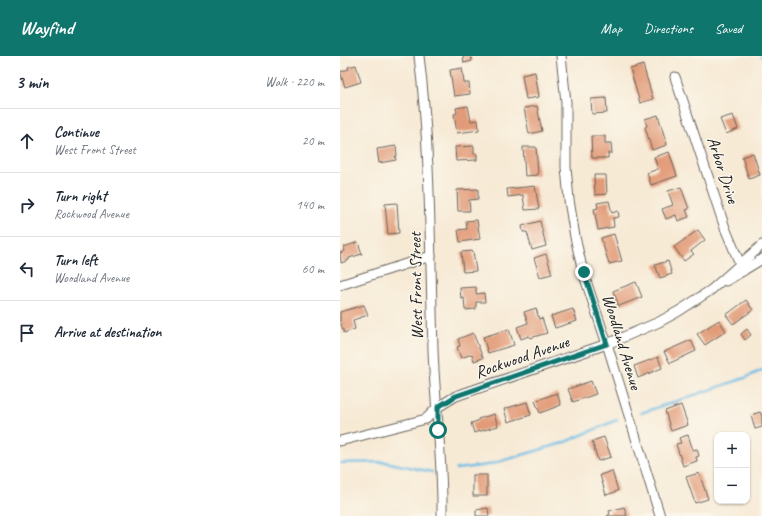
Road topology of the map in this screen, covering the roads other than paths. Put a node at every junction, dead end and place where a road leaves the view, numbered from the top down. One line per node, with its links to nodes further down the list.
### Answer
1 (419, 56): 5 (street, West Front Street)
2 (561, 56): 9 (street, Woodland Avenue)
3 (675, 76): 7 (street, Arbor Drive)
4 (762, 245): 7 (street, Rockwood Avenue)
5 (431, 256): 8 (street); 10 (street, West Front Street)
6 (762, 259): 7 (street, Rockwood Avenue)
7 (742, 267): 9 (street, Rockwood Avenue)
8 (340, 285)
9 (607, 344): 10 (street, Rockwood Avenue); 13 (street, Woodland Avenue)
10 (438, 407): 11 (street, Rockwood Avenue); 12 (street, West Front Street)
11 (340, 441)
12 (442, 516)
13 (660, 516)

